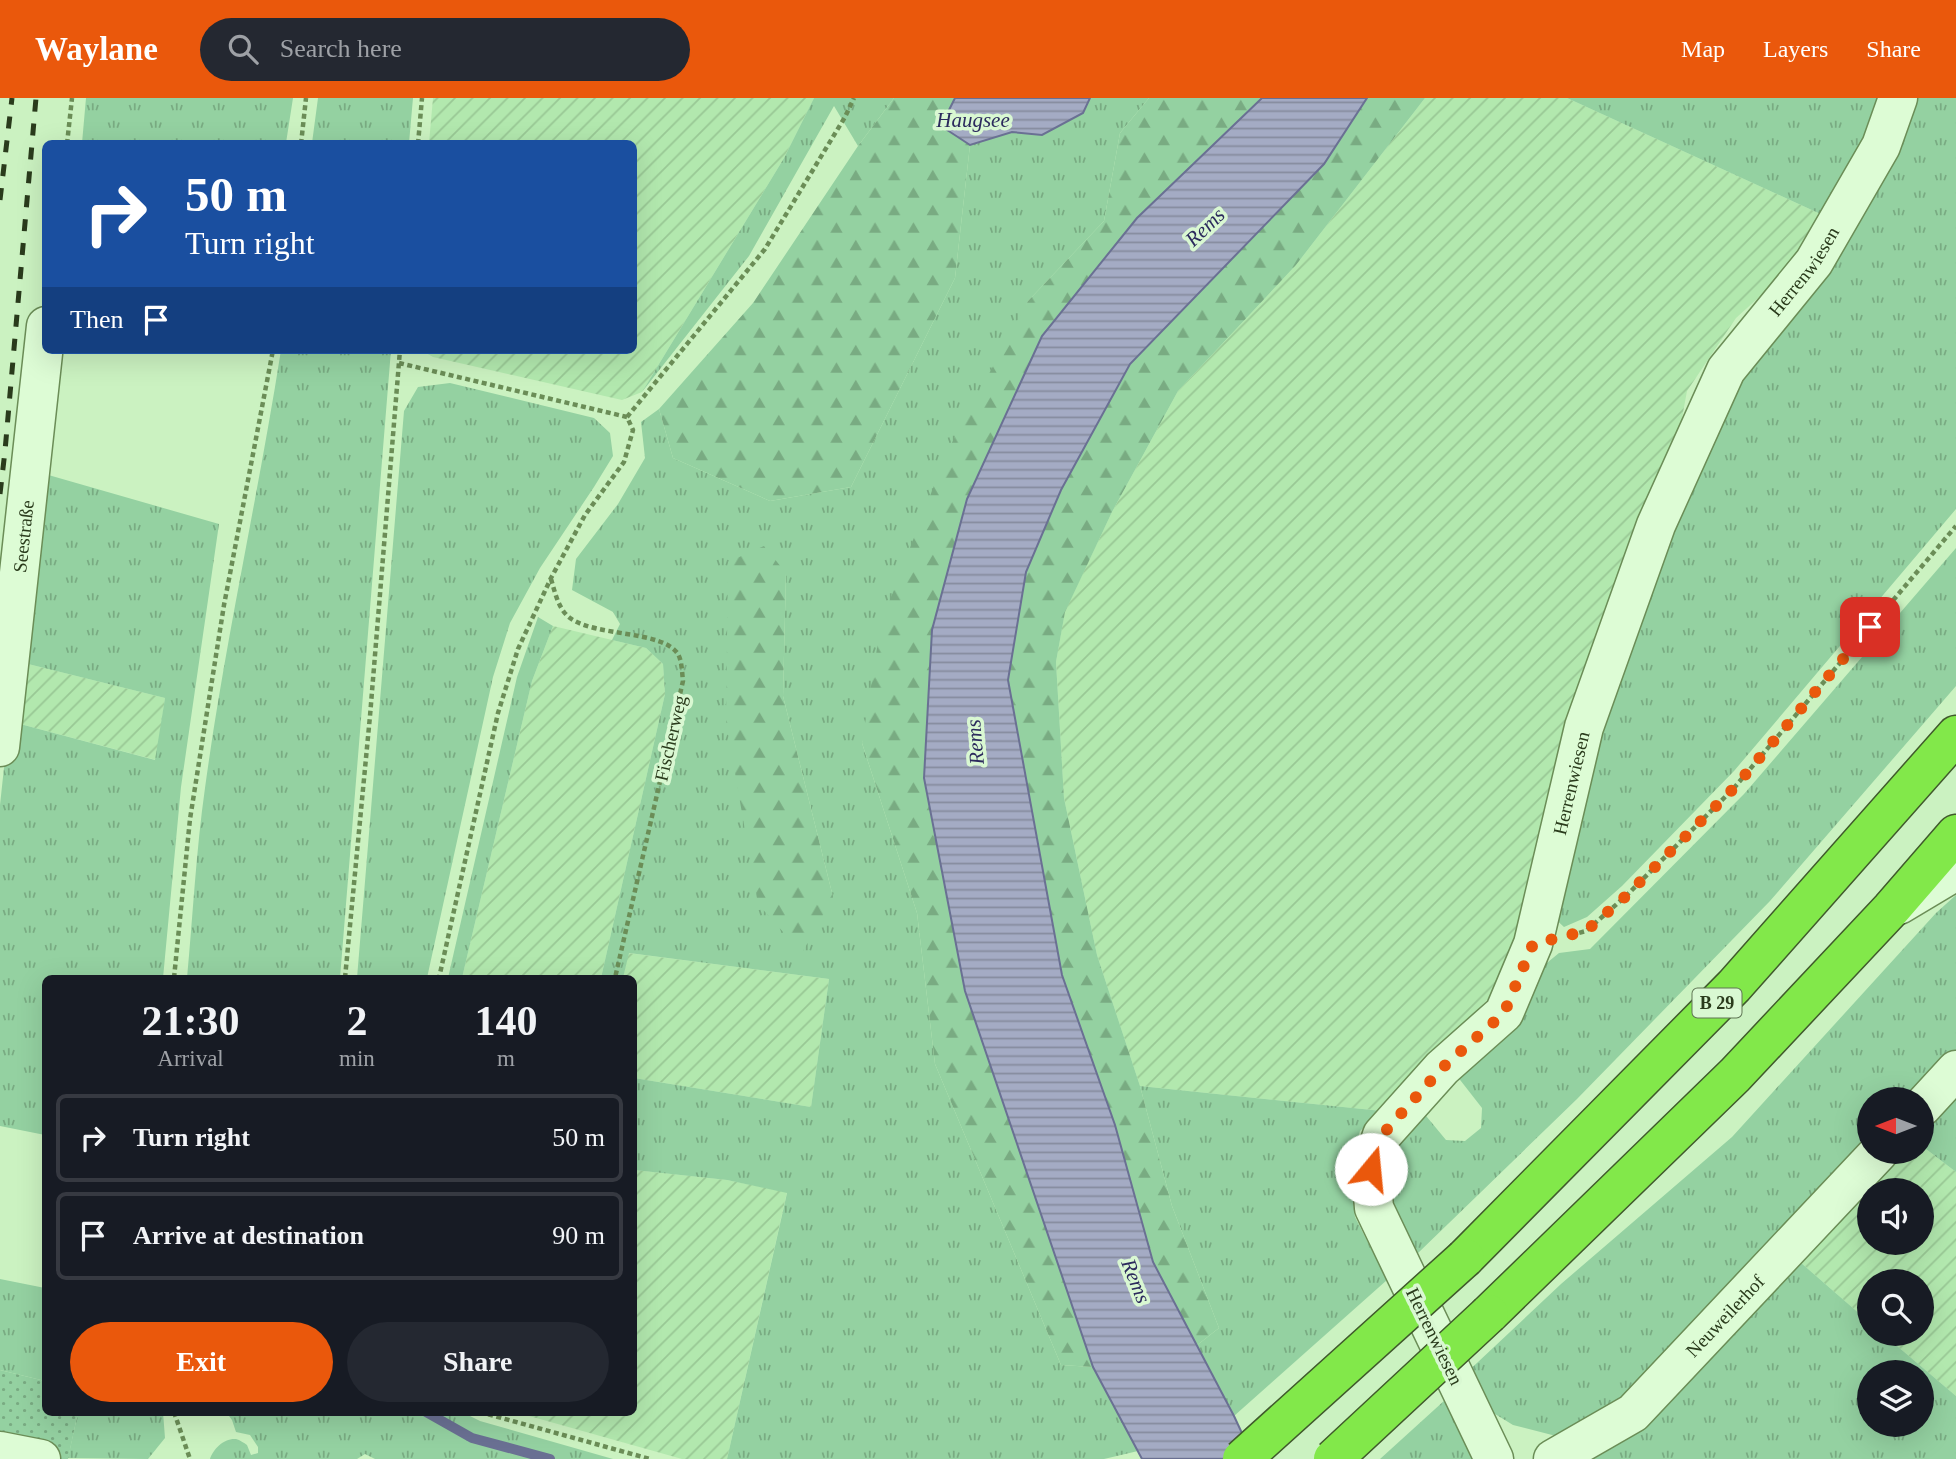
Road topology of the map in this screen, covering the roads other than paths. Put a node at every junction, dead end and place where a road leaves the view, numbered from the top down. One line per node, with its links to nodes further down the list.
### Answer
1 (1898, 98): 15 (street, Herrenwiesen)
2 (43, 354): 4 (street, Seestraße)
3 (1956, 735): 13 (highway, B 29, bridge)
4 (0, 747)
5 (1956, 834): 7 (highway)
6 (1956, 871): 7 (street)
7 (1891, 909): 14 (highway, bridge)
8 (1956, 1070): 9 (street)
9 (1934, 1094)
10 (1868, 1164): 16 (street, Neuweilerhof)
11 (0, 1451): 12 (street)
12 (41, 1459)
13 (1242, 1459)
14 (1333, 1459)
15 (1494, 1459)
16 (1553, 1459)

